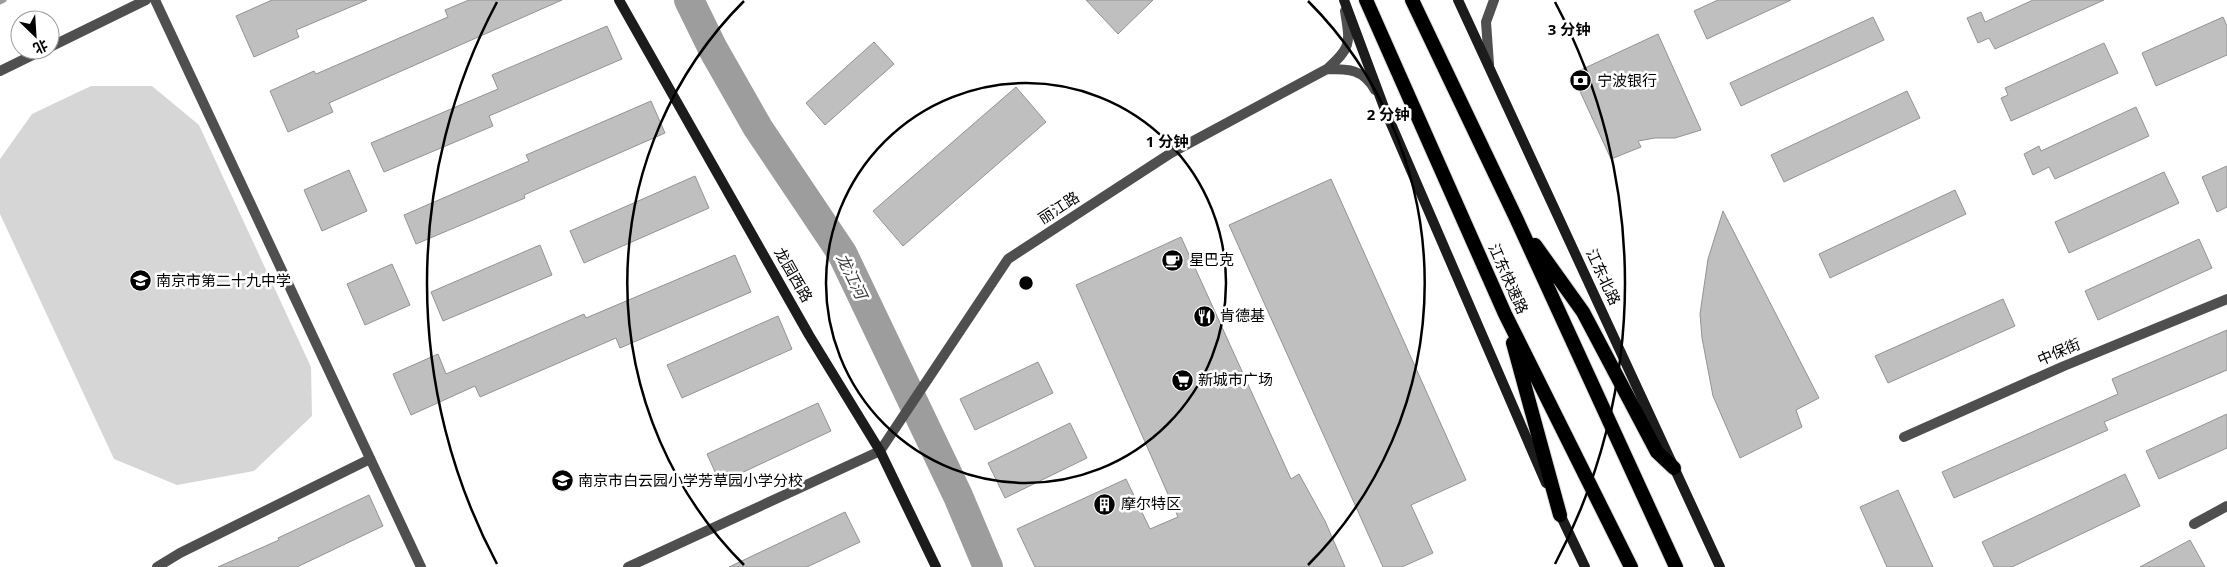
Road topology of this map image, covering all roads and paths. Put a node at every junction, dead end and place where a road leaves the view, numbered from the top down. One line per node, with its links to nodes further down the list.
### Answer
1 (146, 0): 9 (street)
2 (155, 0): 20 (street)
3 (619, 0): 19 (main road, 龙园西路)
4 (1344, 0): 12 (street, 丽江路); 14 (main road)
5 (1366, 0): 17 (highway, 江东快速路)
6 (1412, 0): 15 (highway)
7 (1458, 0): 11 (main road, 江东北路)
8 (1494, 0): 11 (street)
9 (60, 41)
10 (23, 60): 13 (street)
11 (1489, 64): 21 (main road, 江东北路)
12 (1327, 69): 14 (street, 丽江路); 19 (street, 丽江路)
13 (0, 71)
14 (1385, 110): 23 (main road)
15 (1516, 218): 21 (highway); 31 (highway)
16 (2227, 299): 18 (street, 中保街)
17 (1505, 314): 23 (highway); 30 (highway, 江东快速路)
18 (1904, 437)
19 (880, 451): 27 (street); 28 (main road, 龙园西路)
20 (370, 459): 25 (street); 26 (street)
21 (1674, 468): 32 (main road, 江东北路)
22 (2227, 506): 24 (street)
23 (1560, 515): 29 (main road)
24 (2194, 524)
25 (157, 567)
26 (421, 567)
27 (628, 567)
28 (936, 567)
29 (1585, 567)
30 (1631, 567)
31 (1676, 567)
32 (1720, 567)

